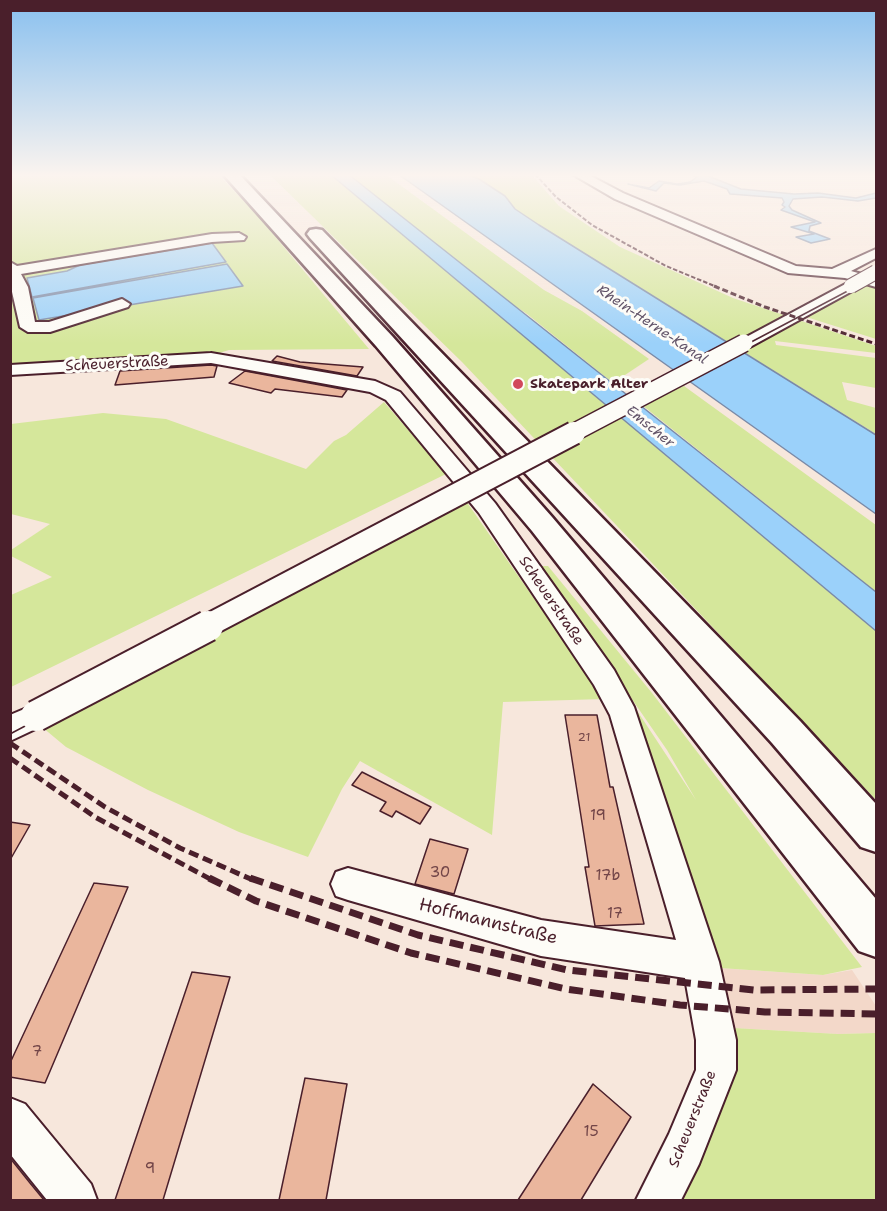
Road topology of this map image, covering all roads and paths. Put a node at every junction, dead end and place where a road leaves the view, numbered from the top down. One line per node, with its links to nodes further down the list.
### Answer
1 (282, 231): 15 (highway)
2 (312, 231): 13 (highway)
3 (700, 231): 7 (street)
4 (239, 237): 6 (street)
5 (876, 253): 7 (street)
6 (12, 268): 10 (street)
7 (837, 272): 9 (street)
8 (876, 272): 12 (street, bridge)
9 (876, 283)
10 (122, 304)
11 (10, 370): 16 (street, Scheuerstraße)
12 (10, 729)
13 (876, 833)
14 (348, 884): 16 (street, Hoffmannstraße)
15 (873, 931)
16 (701, 962): 19 (street, Scheuerstraße)
17 (10, 1119): 18 (street)
18 (75, 1200)
19 (658, 1200)

